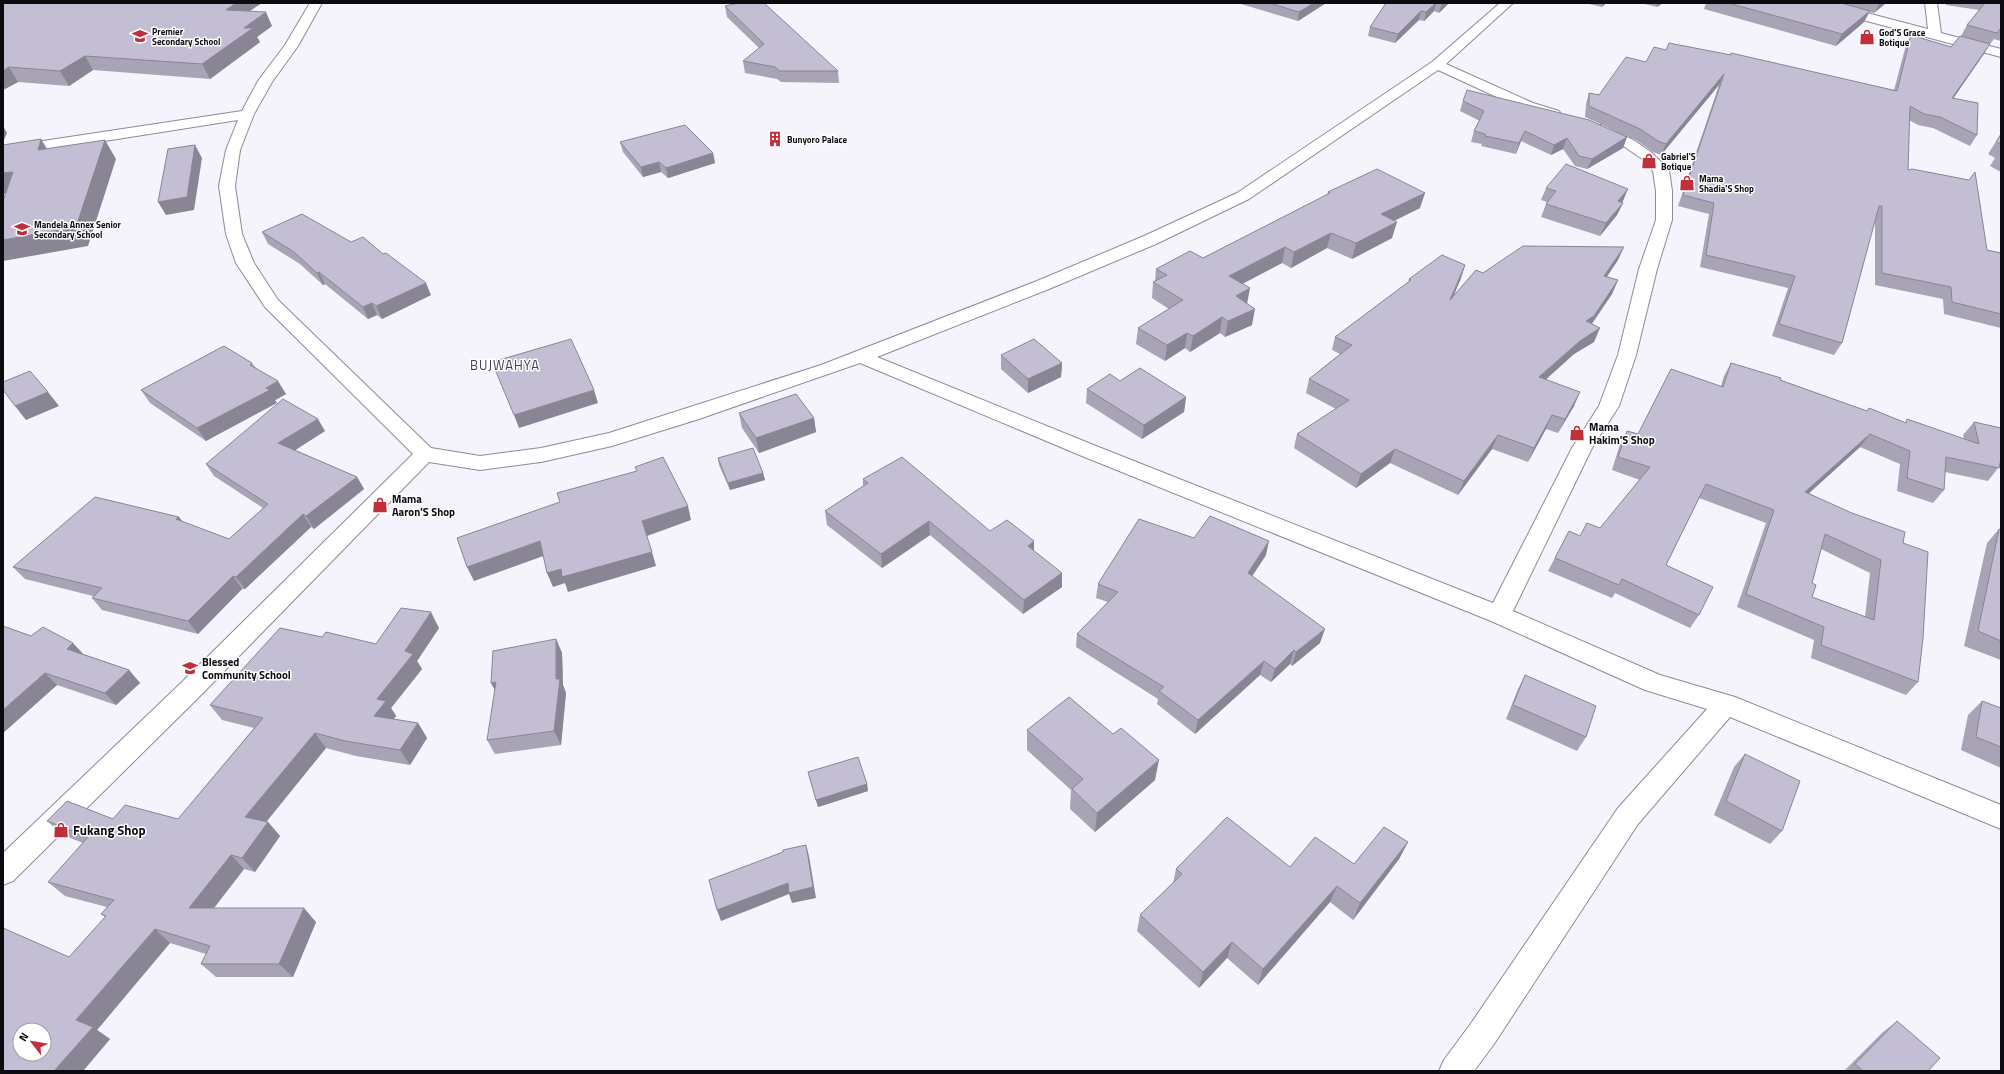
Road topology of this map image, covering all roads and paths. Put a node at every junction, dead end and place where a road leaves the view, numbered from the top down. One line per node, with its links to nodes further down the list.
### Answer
1 (316, 3): 8 (street)
2 (1507, 3): 7 (street)
3 (1815, 3): 5 (street)
4 (1931, 3): 5 (street)
5 (1935, 34): 6 (street)
6 (2001, 53)
7 (1437, 65): 10 (street); 12 (street)
8 (247, 114): 9 (street); 11 (street)
9 (3, 152)
10 (861, 357): 11 (street); 12 (street)
11 (425, 454): 15 (street)
12 (1499, 615): 13 (street)
13 (1726, 704): 14 (street); 16 (street)
14 (2001, 817)
15 (3, 872)
16 (1455, 1071)

